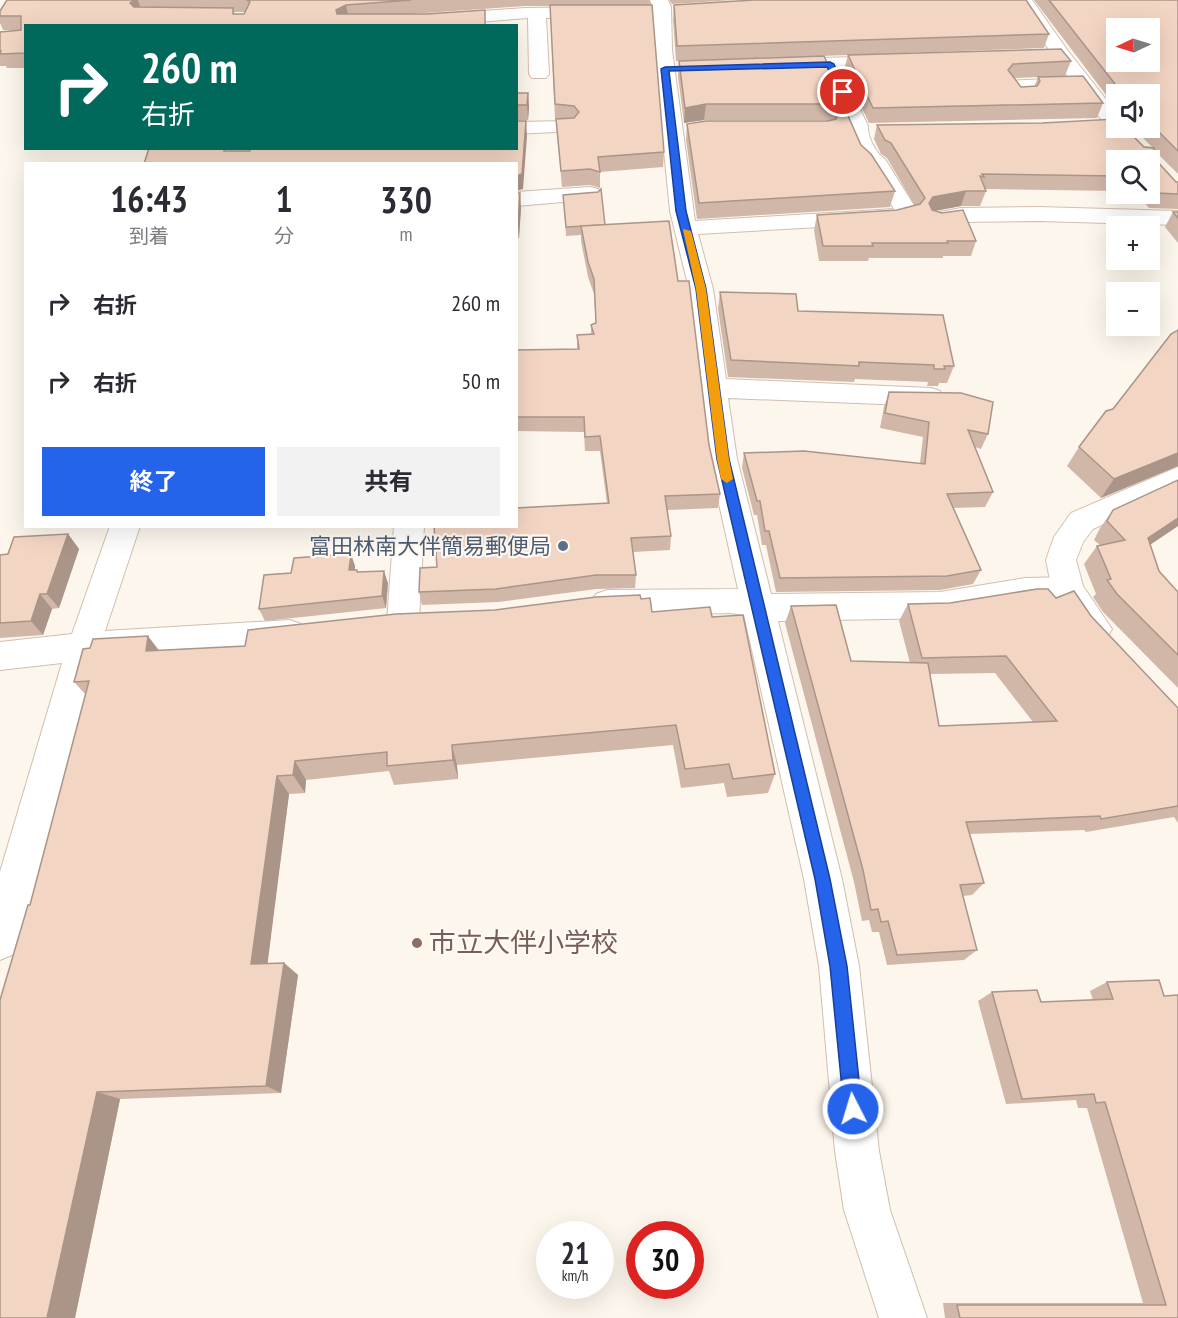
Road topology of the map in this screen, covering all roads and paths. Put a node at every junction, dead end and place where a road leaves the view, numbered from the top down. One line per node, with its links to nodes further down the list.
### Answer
1 (1023, 0): 6 (street)
2 (662, 9): 12 (street)
3 (615, 12): 4 (street)
4 (537, 13): 5 (street); 13 (street)
5 (355, 24)
6 (1061, 55): 7 (street); 14 (street)
7 (1037, 57)
8 (912, 62): 9 (street)
9 (830, 64): 10 (street); 21 (street)
10 (770, 66)
11 (688, 68): 12 (street)
12 (665, 69): 29 (street)
13 (538, 74)
14 (1083, 83): 15 (street); 16 (street)
15 (1022, 96)
16 (1106, 112)
17 (1093, 126): 18 (street)
18 (1106, 126)
19 (567, 127): 20 (street)
20 (518, 128)
21 (857, 131): 22 (street); 29 (street)
22 (881, 131)
23 (1129, 138): 24 (street)
24 (1134, 143)
25 (590, 194): 26 (street)
26 (518, 200)
27 (1178, 218): 28 (street)
28 (937, 219)
29 (685, 228): 30 (street)
30 (714, 388): 31 (street); 36 (street)
31 (951, 398)
32 (1178, 477): 35 (street)
33 (124, 528): 40 (street)
34 (409, 528): 38 (street)
35 (1068, 590): 36 (street); 41 (street)
36 (757, 604): 37 (street); 44 (street)
37 (575, 607)
38 (369, 625)
39 (323, 629): 40 (street)
40 (84, 647): 42 (street); 43 (street)
41 (1114, 647)
42 (0, 656)
43 (0, 940)
44 (903, 1318)

